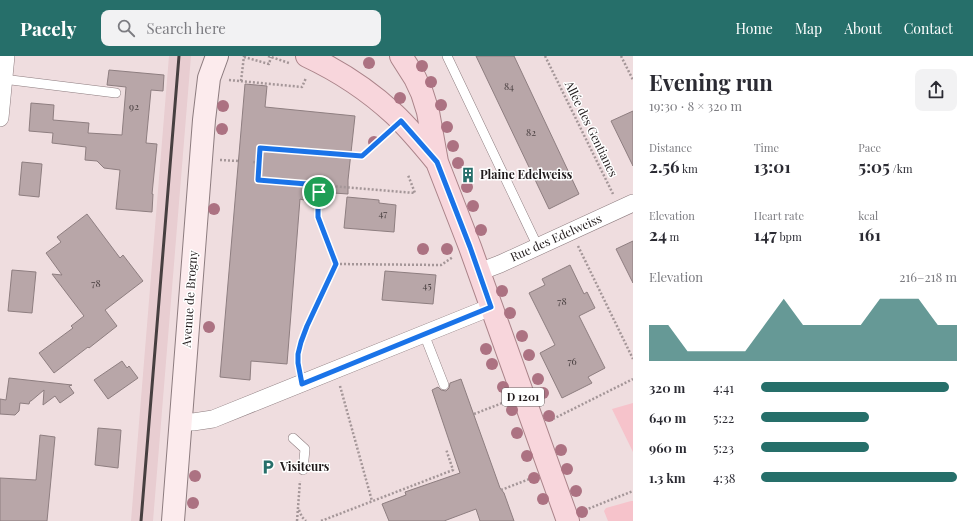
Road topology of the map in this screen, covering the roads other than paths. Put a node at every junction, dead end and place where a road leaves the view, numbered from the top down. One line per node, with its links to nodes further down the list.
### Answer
1 (6, 56): 8 (street)
2 (205, 56): 7 (main road, Avenue de Brogny)
3 (217, 56): 7 (main road, Avenue de Brogny)
4 (401, 56): 11 (main road, D 1201)
5 (447, 56): 13 (lane)
6 (307, 66): 11 (main road)
7 (209, 78): 18 (main road, Avenue de Brogny)
8 (3, 79): 9 (lane); 10 (street)
9 (116, 92)
10 (0, 118)
11 (437, 162): 14 (main road, D 1201)
12 (627, 206): 13 (street, Rue des Edelweiss)
13 (538, 247): 14 (street, Rue des Edelweiss)
14 (479, 272): 15 (main road, D 1201)
15 (491, 307): 16 (street); 21 (main road, D 1201)
16 (424, 334): 17 (lane); 18 (street)
17 (444, 385)
18 (181, 421): 22 (main road, Avenue de Brogny)
19 (293, 438): 20 (lane)
20 (303, 470)
21 (575, 516)
22 (173, 521)

